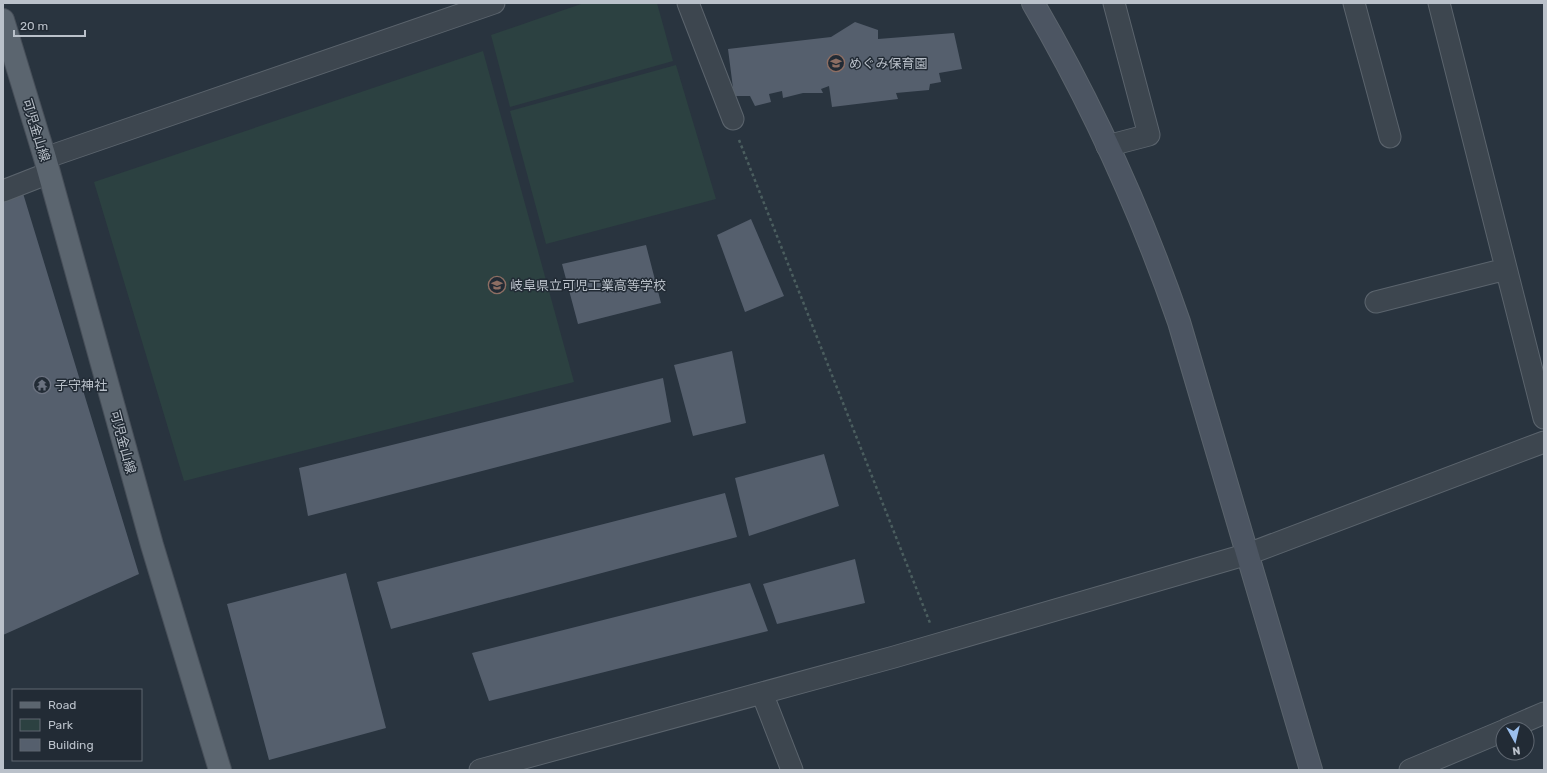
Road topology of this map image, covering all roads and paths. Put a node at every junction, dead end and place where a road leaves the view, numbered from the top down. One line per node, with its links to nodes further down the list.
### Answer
1 (494, 3): 11 (street)
2 (688, 3): 8 (street)
3 (1033, 3): 10 (street)
4 (1114, 3): 10 (street)
5 (1354, 3): 9 (street)
6 (1439, 3): 13 (street)
7 (3, 20): 11 (main road, 可児金山線)
8 (733, 119): 18 (path)
9 (1390, 137)
10 (1108, 146): 17 (street)
11 (47, 166): 12 (street); 24 (main road, 可児金山線)
12 (3, 191)
13 (1506, 269): 14 (street); 15 (street)
14 (1376, 302)
15 (1544, 418)
16 (1544, 442): 17 (street)
17 (1248, 554): 18 (street); 26 (street)
18 (938, 644): 19 (street)
19 (762, 693): 23 (street); 25 (street)
20 (1544, 713): 21 (street)
21 (1526, 721)
22 (1495, 734): 27 (street)
23 (492, 769)
24 (220, 770)
25 (792, 770)
26 (1311, 770)
27 (1410, 770)

